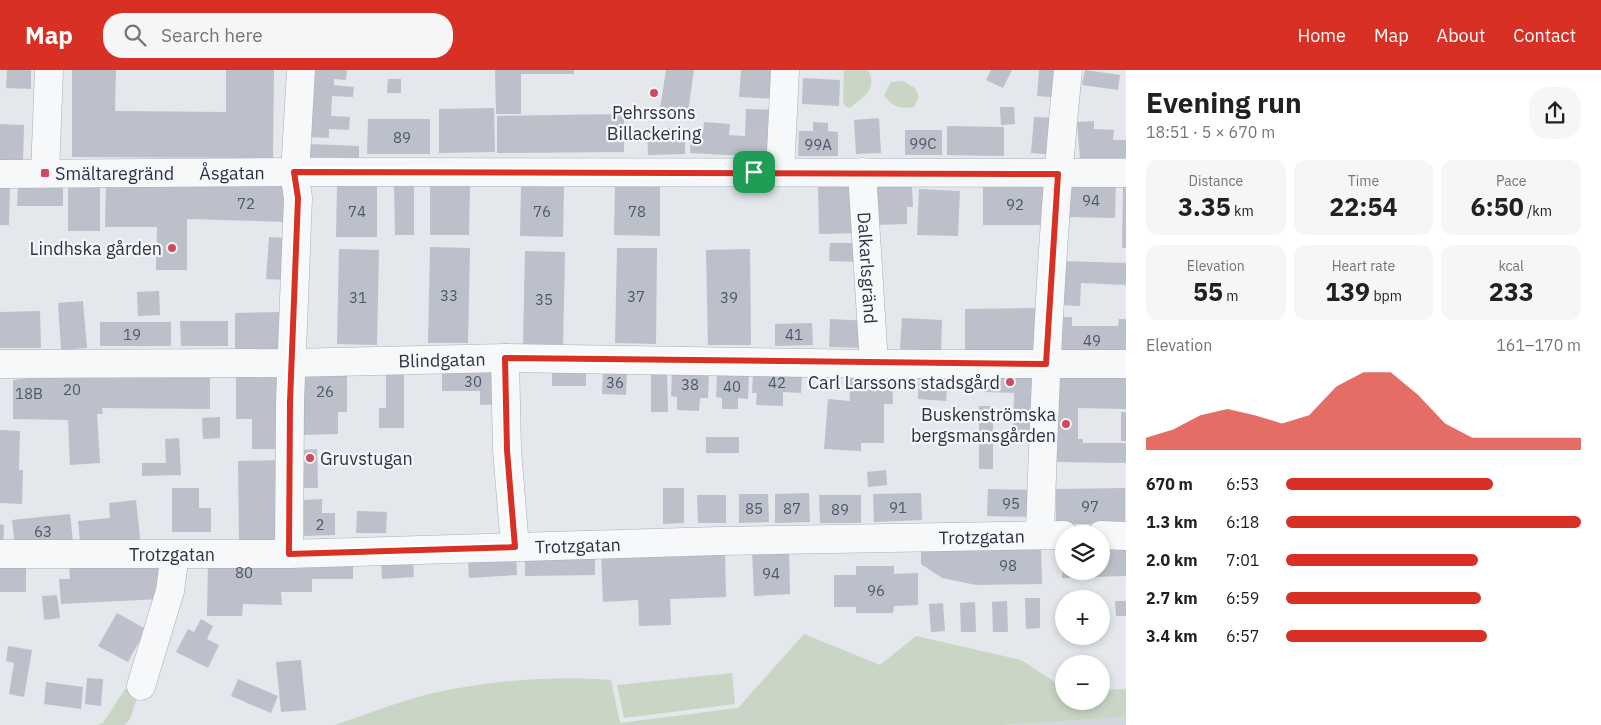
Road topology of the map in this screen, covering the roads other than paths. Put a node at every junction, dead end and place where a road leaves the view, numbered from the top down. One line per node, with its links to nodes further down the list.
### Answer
1 (49, 70): 10 (street)
2 (301, 70): 5 (street)
3 (785, 70): 6 (street)
4 (1068, 70): 11 (street)
5 (295, 164): 6 (street, Åsgatan); 10 (street, Åsgatan); 13 (street)
6 (780, 172): 7 (street, Åsgatan)
7 (862, 172): 11 (street, Åsgatan); 15 (street, Dalkarlsgränd)
8 (1126, 173): 11 (street, Åsgatan)
9 (0, 174): 10 (street, Åsgatan)
10 (45, 174)
11 (1058, 174): 16 (street)
12 (505, 358): 13 (street, Blindgatan); 15 (street, Blindgatan); 21 (street)
13 (291, 363): 14 (street, Blindgatan); 24 (street)
14 (0, 364)
15 (874, 364): 16 (street, Blindgatan)
16 (1046, 364): 17 (street, Blindgatan); 18 (street)
17 (1126, 364)
18 (1052, 534): 21 (street, Trotzgatan)
19 (1110, 535): 20 (street)
20 (1126, 536)
21 (515, 547): 24 (street, Trotzgatan)
22 (0, 554): 23 (street, Trotzgatan)
23 (175, 554): 24 (street, Trotzgatan); 25 (street)
24 (289, 554)
25 (141, 686)

